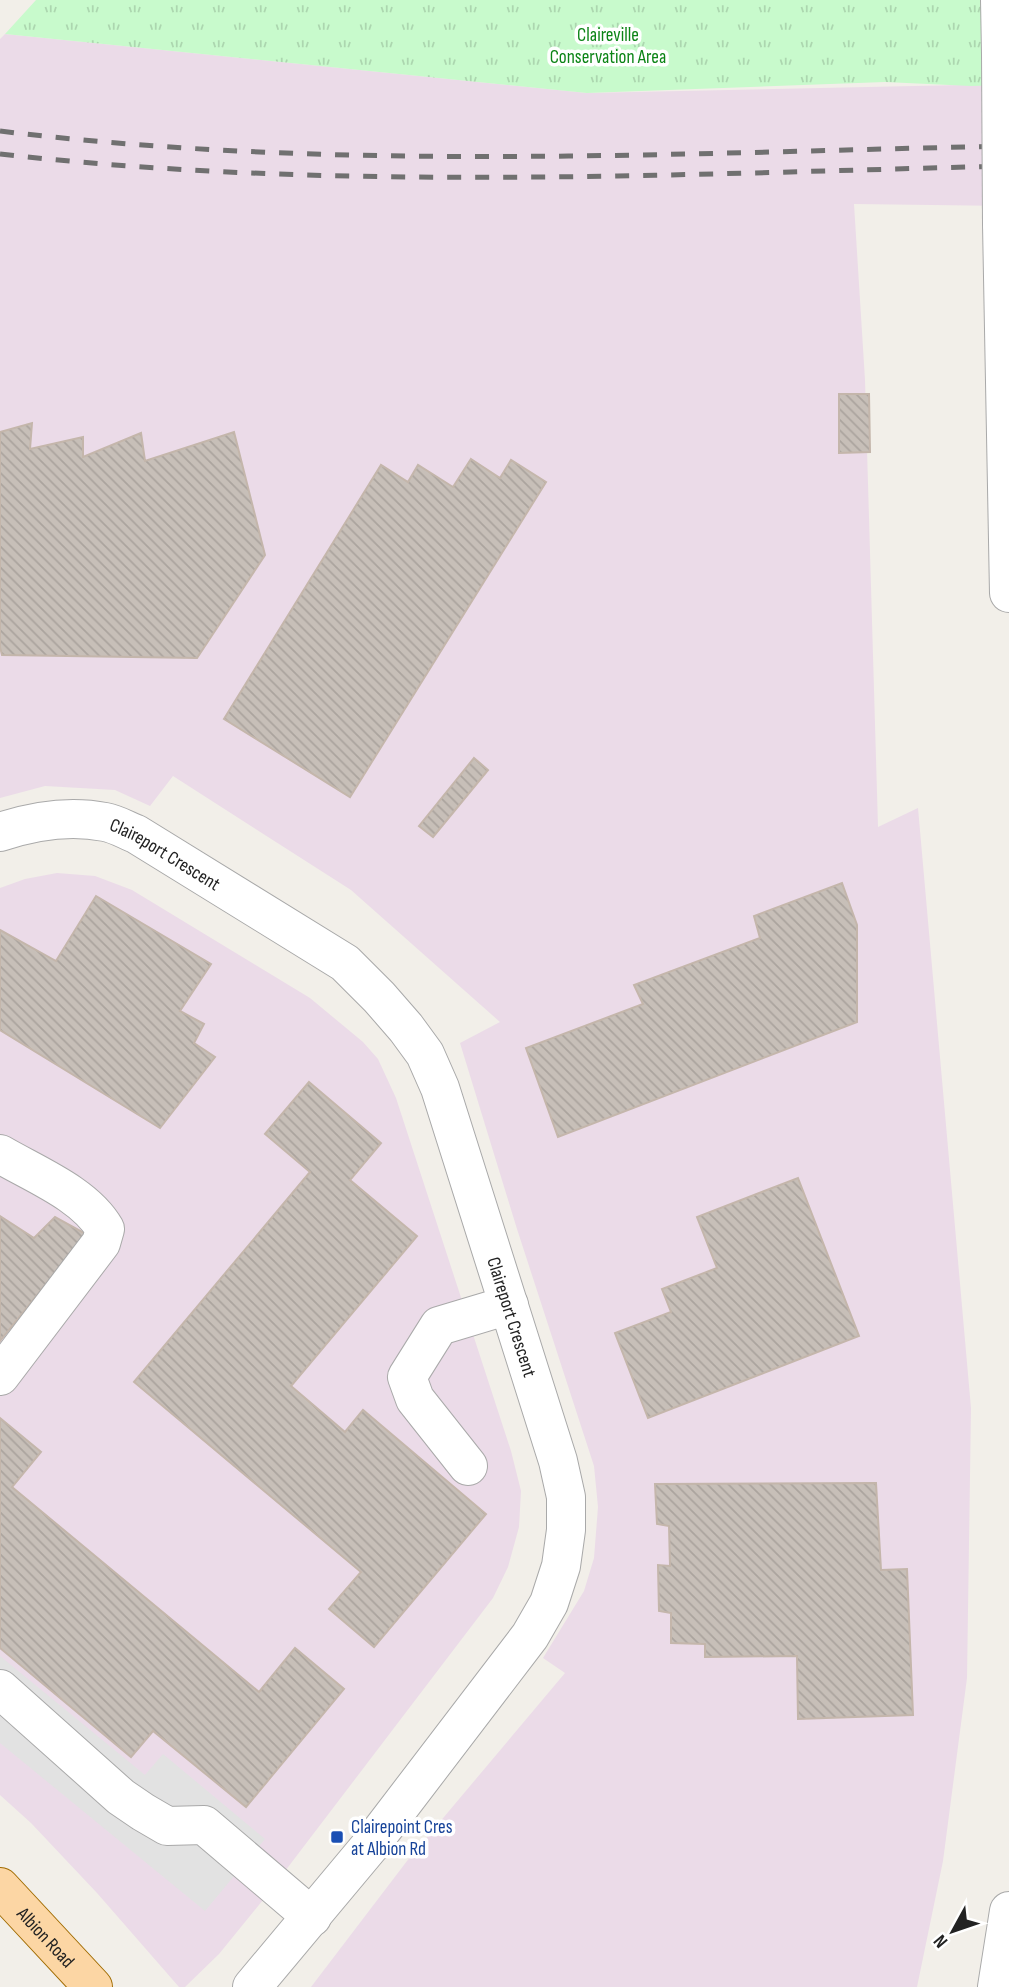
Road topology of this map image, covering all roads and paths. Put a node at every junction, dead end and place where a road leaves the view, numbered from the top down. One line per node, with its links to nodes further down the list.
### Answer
1 (1000, 0): 2 (street, bridge)
2 (1009, 593)
3 (0, 832): 5 (street, Claireport Crescent)
4 (0, 1154): 6 (street)
5 (509, 1305): 7 (street); 11 (street, Claireport Crescent)
6 (0, 1376)
7 (468, 1466)
8 (0, 1689): 11 (street)
9 (0, 1887): 12 (main road, Albion Road)
10 (1009, 1911): 14 (street)
11 (312, 1917): 13 (street, Claireport Crescent)
12 (93, 1987)
13 (252, 1987)
14 (997, 1987)

